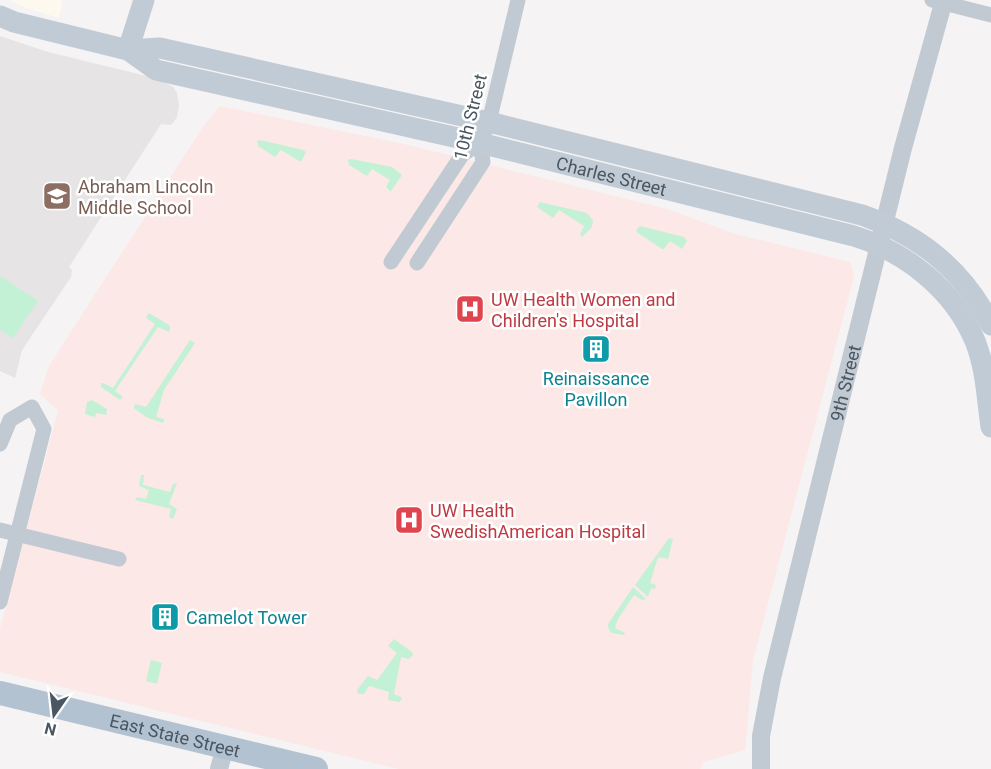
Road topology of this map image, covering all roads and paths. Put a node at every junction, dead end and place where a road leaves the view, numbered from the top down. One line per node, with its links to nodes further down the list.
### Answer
1 (144, 0): 6 (main road)
2 (518, 0): 7 (street, 10th Street)
3 (940, 1): 4 (street); 9 (street, 9th Street)
4 (991, 15)
5 (0, 16): 6 (main road, Charles Street)
6 (128, 50): 7 (main road, Charles Street); 8 (main road, Charles Street)
7 (489, 122): 8 (street, 10th Street); 9 (main road, Charles Street)
8 (480, 143): 10 (main road, Charles Street); 11 (street); 12 (street, 10th Street)
9 (885, 224): 10 (street, 9th Street); 13 (main road, Charles Street)
10 (879, 244): 14 (main road, Charles Street); 23 (street, 9th Street)
11 (391, 262)
12 (417, 263)
13 (991, 326)
14 (991, 427)
15 (0, 444): 17 (street)
16 (0, 530): 17 (street)
17 (18, 535): 18 (street); 19 (street)
18 (119, 559)
19 (0, 602)
20 (0, 694): 21 (main road, East State Street)
21 (222, 758): 22 (main road, East State Street)
22 (316, 769)
23 (761, 769)

